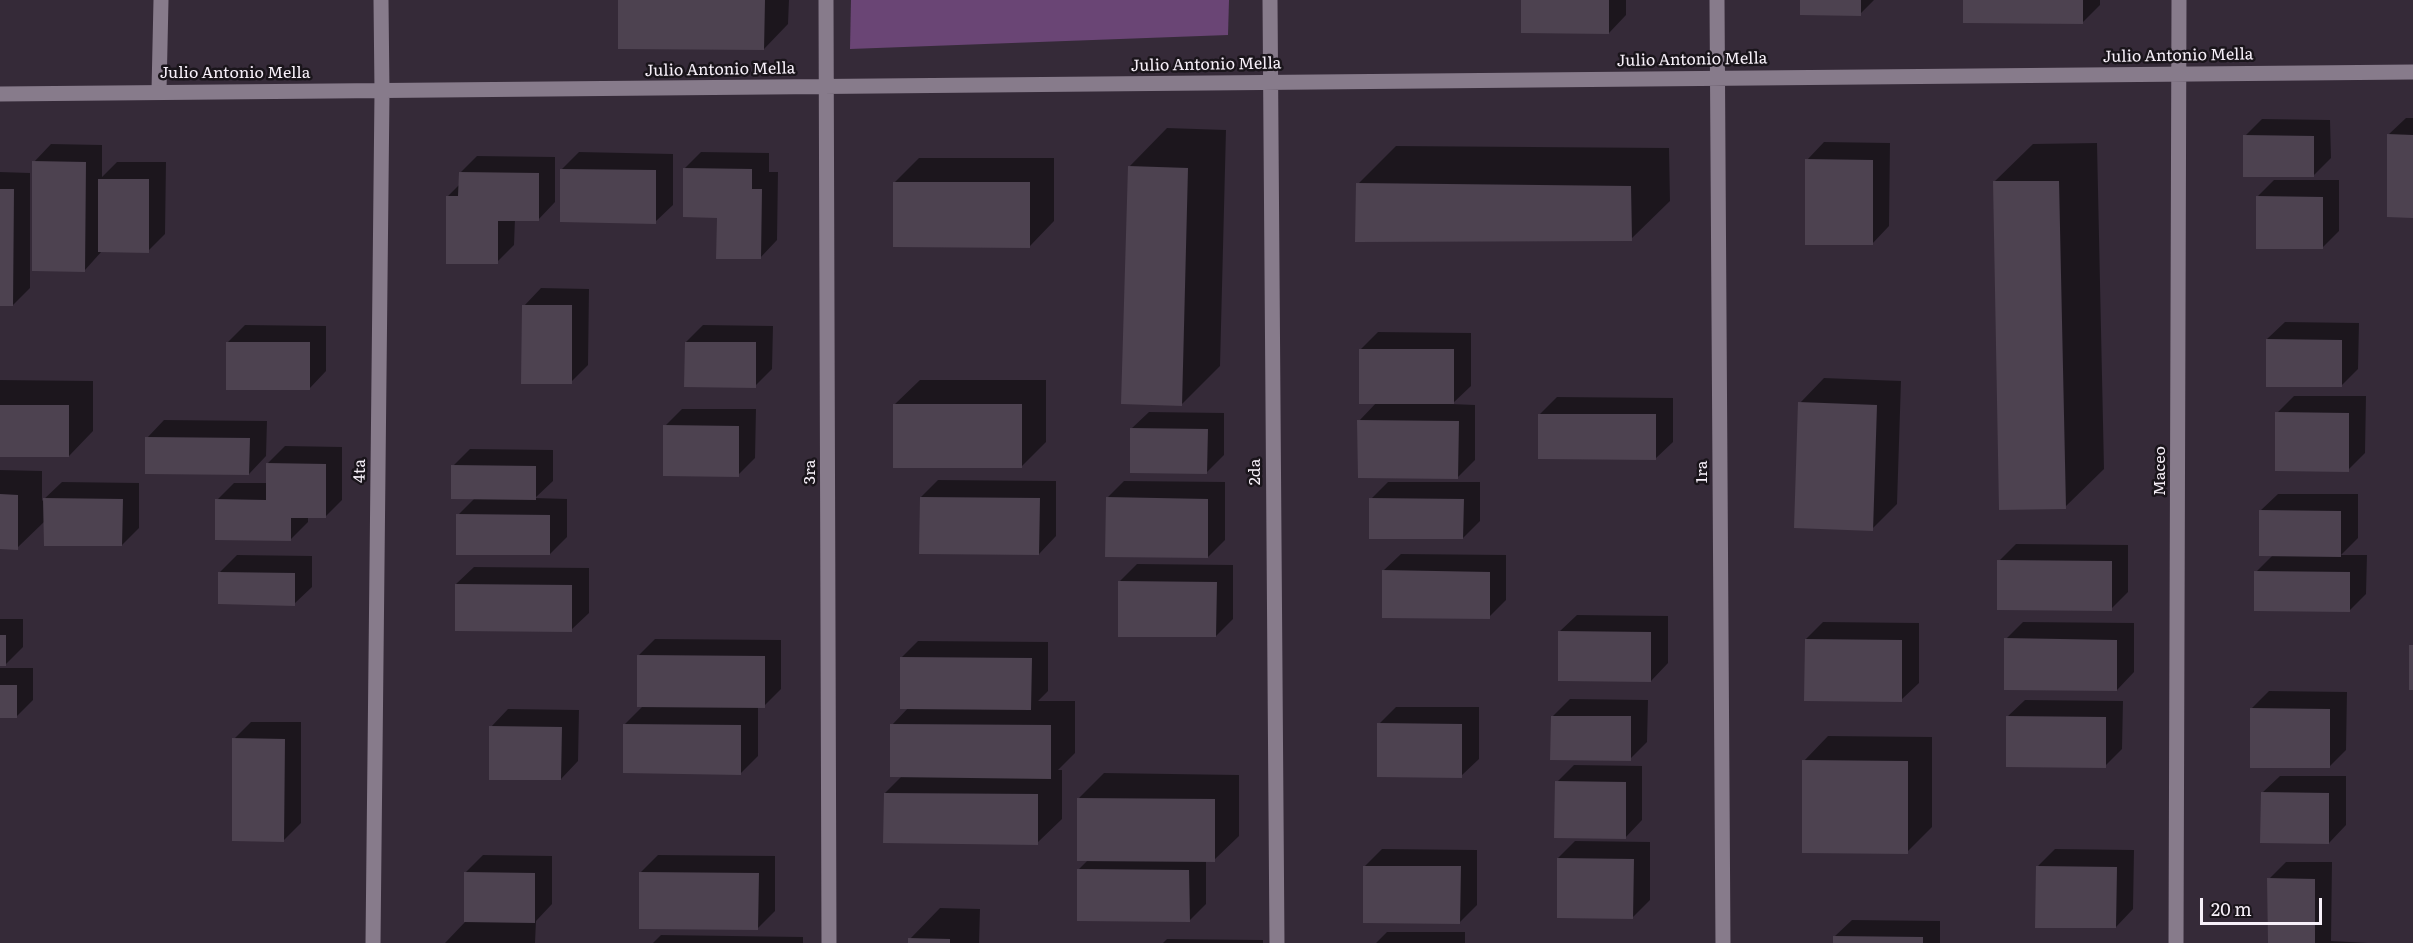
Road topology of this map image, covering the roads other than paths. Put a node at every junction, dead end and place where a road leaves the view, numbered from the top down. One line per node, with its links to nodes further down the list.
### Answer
1 (161, 0): 12 (street)
2 (381, 0): 13 (street, 4ta)
3 (826, 0): 11 (street, 3ra)
4 (1270, 0): 10 (street, 2da)
5 (1717, 0): 9 (street, 1ra)
6 (2179, 0): 8 (street, Maceo)
7 (2413, 72): 8 (street, Julio Antonio Mella)
8 (2179, 74): 9 (street, Julio Antonio Mella); 19 (street, Maceo)
9 (1718, 78): 10 (street, Julio Antonio Mella); 18 (street, 1ra)
10 (1270, 83): 11 (street, Julio Antonio Mella); 17 (street, 2da)
11 (826, 87): 13 (street, Julio Antonio Mella); 16 (street, 3ra)
12 (159, 91): 13 (street, Julio Antonio Mella); 14 (street, Julio Antonio Mella)
13 (382, 92): 15 (street, 4ta)
14 (0, 94)
15 (373, 943)
16 (830, 943)
17 (1277, 943)
18 (1723, 943)
19 (2176, 943)

